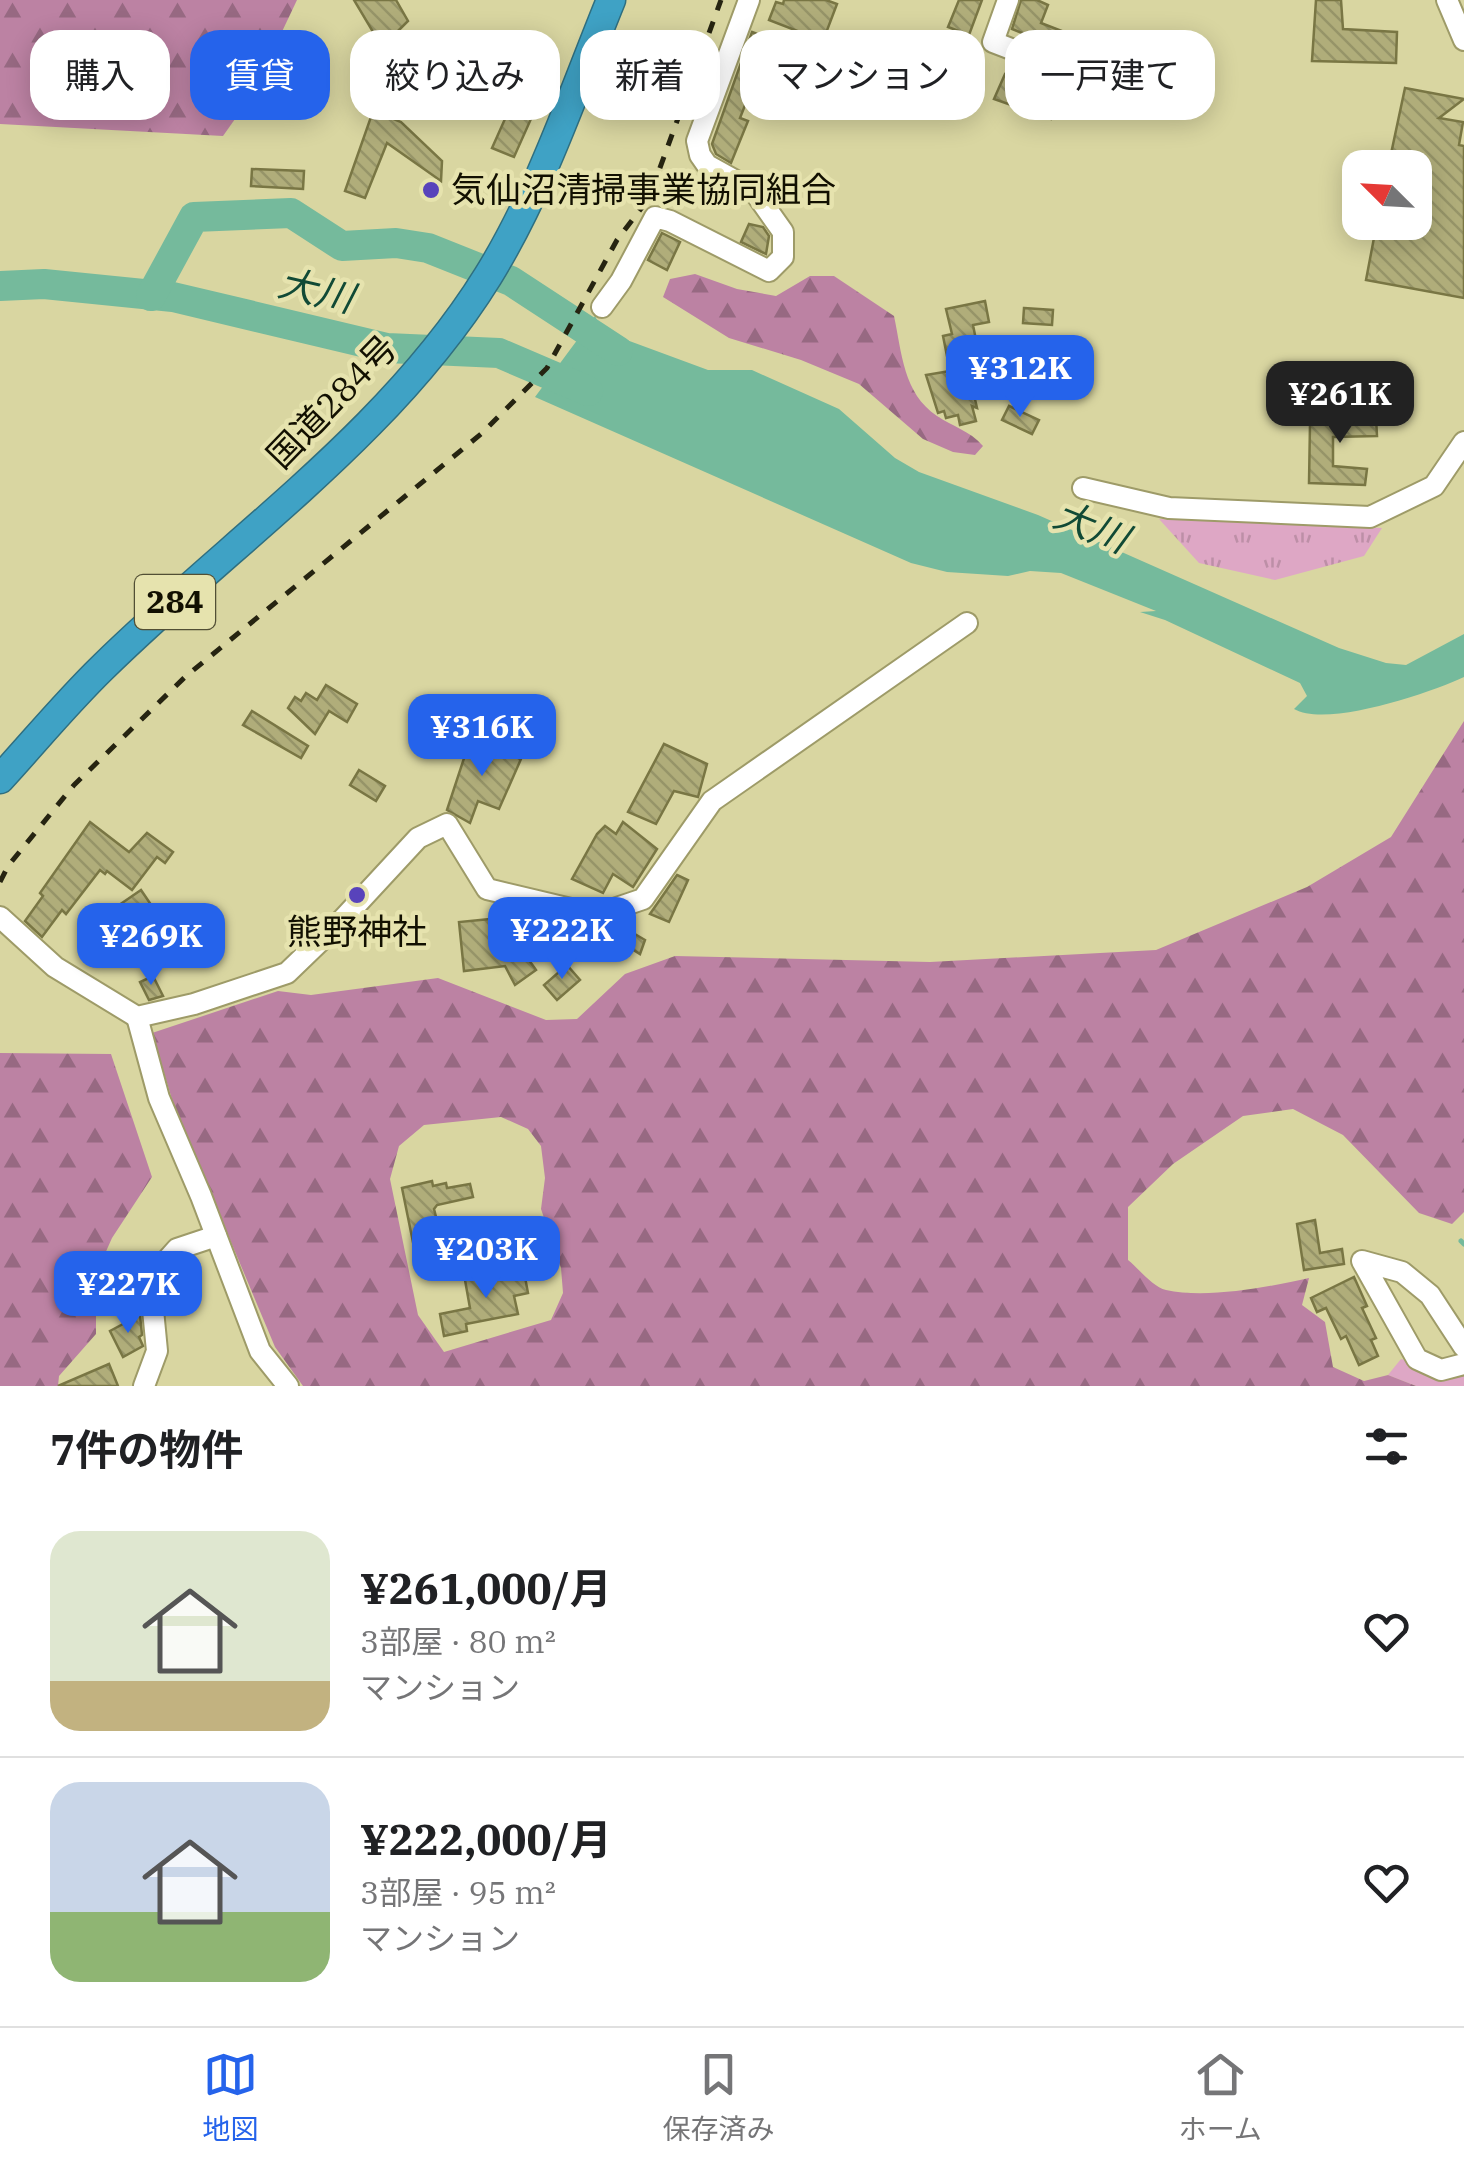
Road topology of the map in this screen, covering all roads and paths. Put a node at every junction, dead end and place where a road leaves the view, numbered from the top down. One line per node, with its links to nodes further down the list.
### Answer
1 (612, 0): 11 (highway, 国道284号 / 284)
2 (749, 0): 7 (street)
3 (1008, 0): 6 (street)
4 (1447, 0): 5 (street)
5 (1464, 40)
6 (1005, 47)
7 (602, 307)
8 (1464, 442): 9 (street)
9 (1083, 488)
10 (967, 623): 13 (street)
11 (0, 779)
12 (0, 917): 13 (street)
13 (137, 1017): 14 (street)
14 (216, 1236): 17 (street); 18 (street)
15 (1464, 1348): 16 (street)
16 (1464, 1364)
17 (144, 1386)
18 (288, 1386)

